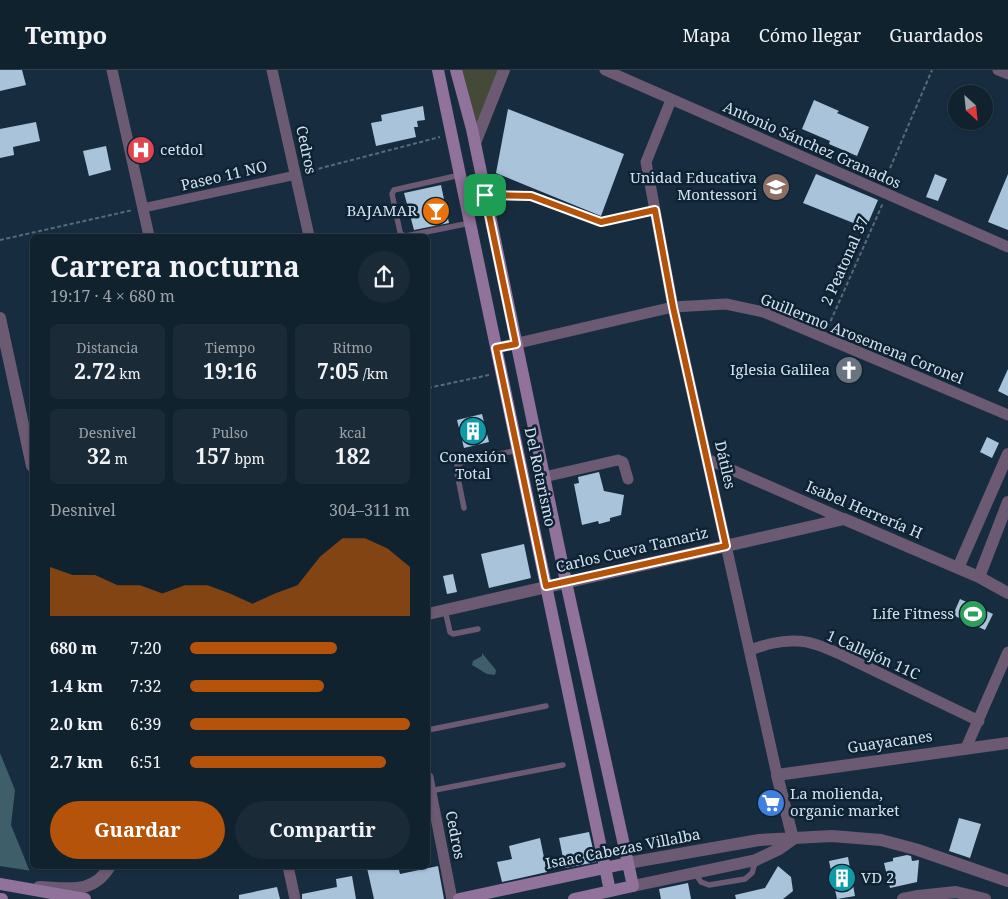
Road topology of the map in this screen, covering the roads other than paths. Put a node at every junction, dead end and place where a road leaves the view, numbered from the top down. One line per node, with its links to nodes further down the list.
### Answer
1 (112, 70): 14 (street)
2 (272, 70): 11 (street, Cedros)
3 (438, 70): 12 (main road, Del Rotarismo)
4 (456, 70): 10 (main road, Del Rotarismo)
5 (504, 70): 10 (street)
6 (605, 70): 9 (street, Antonio Sánchez Granados)
7 (998, 70): 8 (street)
8 (1008, 74)
9 (671, 100): 15 (street, Dátiles); 21 (street, Antonio Sánchez Granados)
10 (474, 143): 13 (main road, Del Rotarismo)
11 (296, 174): 14 (street, Paseo 11 NO); 18 (street, Cedros)
12 (460, 175): 16 (main road, Del Rotarismo); 19 (lane)
13 (485, 195): 15 (lane); 24 (main road, Del Rotarismo)
14 (143, 208): 17 (street)
15 (655, 210): 22 (street, Dátiles)
16 (470, 222): 20 (lane); 25 (main road, Del Rotarismo)
17 (149, 234)
18 (309, 234)
19 (401, 234)
20 (415, 234)
21 (1008, 247)
22 (673, 307): 24 (street, Guillermo Arosemena Coronel); 26 (street, Guillermo Arosemena Coronel); 29 (street, Dátiles)
23 (0, 318): 28 (street)
24 (516, 344): 25 (street, Guillermo Arosemena Coronel); 31 (main road, Del Rotarismo)
25 (496, 348): 27 (main road, Del Rotarismo)
26 (1008, 415)
27 (518, 450): 34 (lane); 40 (main road, Del Rotarismo)
28 (30, 457)
29 (707, 459): 35 (street, Isabel Herrería H); 36 (street, Dátiles)
30 (1007, 459): 37 (street)
31 (544, 477): 32 (street); 39 (main road, Del Rotarismo)
32 (628, 479)
33 (1008, 502): 38 (street)
34 (464, 508)
35 (844, 519): 36 (street, Carlos Cueva Tamariz); 37 (street, Isabel Herrería H)
36 (726, 546): 39 (street, Carlos Cueva Tamariz); 45 (street, Dátiles)
37 (958, 568): 38 (street, Isabel Herrería H)
38 (979, 577): 41 (street, Isabel Herrería H)
39 (566, 582): 40 (street, Carlos Cueva Tamariz); 56 (main road, Del Rotarismo)
40 (546, 586): 42 (street, Carlos Cueva Tamariz); 57 (main road, Del Rotarismo)
41 (1008, 593)
42 (445, 610): 43 (street, Carlos Cueva Tamariz); 44 (lane)
43 (430, 614)
44 (478, 629)
45 (750, 650): 48 (street, 1 Callejón 11C); 53 (street, Dátiles)
46 (1008, 652): 48 (street)
47 (546, 706): 49 (lane)
48 (978, 721): 51 (street)
49 (430, 730)
50 (1008, 742): 51 (street, Guayacanes)
51 (966, 748): 53 (street, Guayacanes)
52 (563, 765): 54 (lane)
53 (777, 775): 55 (street, Dátiles)
54 (430, 791): 66 (street, Cedros)
55 (793, 839): 56 (street, Isaac Cabezas Villalba); 60 (street, Isaac Cabezas Villalba); 62 (street, Isaac Cabezas Villalba)
56 (628, 864): 57 (main road, Isaac Cabezas Villalba); 62 (main road, Del Rotarismo)
57 (605, 868): 63 (main road, Del Rotarismo); 67 (main road, Isaac Cabezas Villalba)
58 (108, 869): 64 (street)
59 (289, 869): 65 (street)
60 (1008, 882)
61 (0, 884): 64 (main road)
62 (633, 886): 63 (main road, Isaac Cabezas Villalba)
63 (610, 891): 68 (main road, Isaac Cabezas Villalba)
64 (82, 895)
65 (295, 899)
66 (452, 899)
67 (459, 899)
68 (574, 899)
69 (903, 899): 70 (street)
70 (985, 899)

